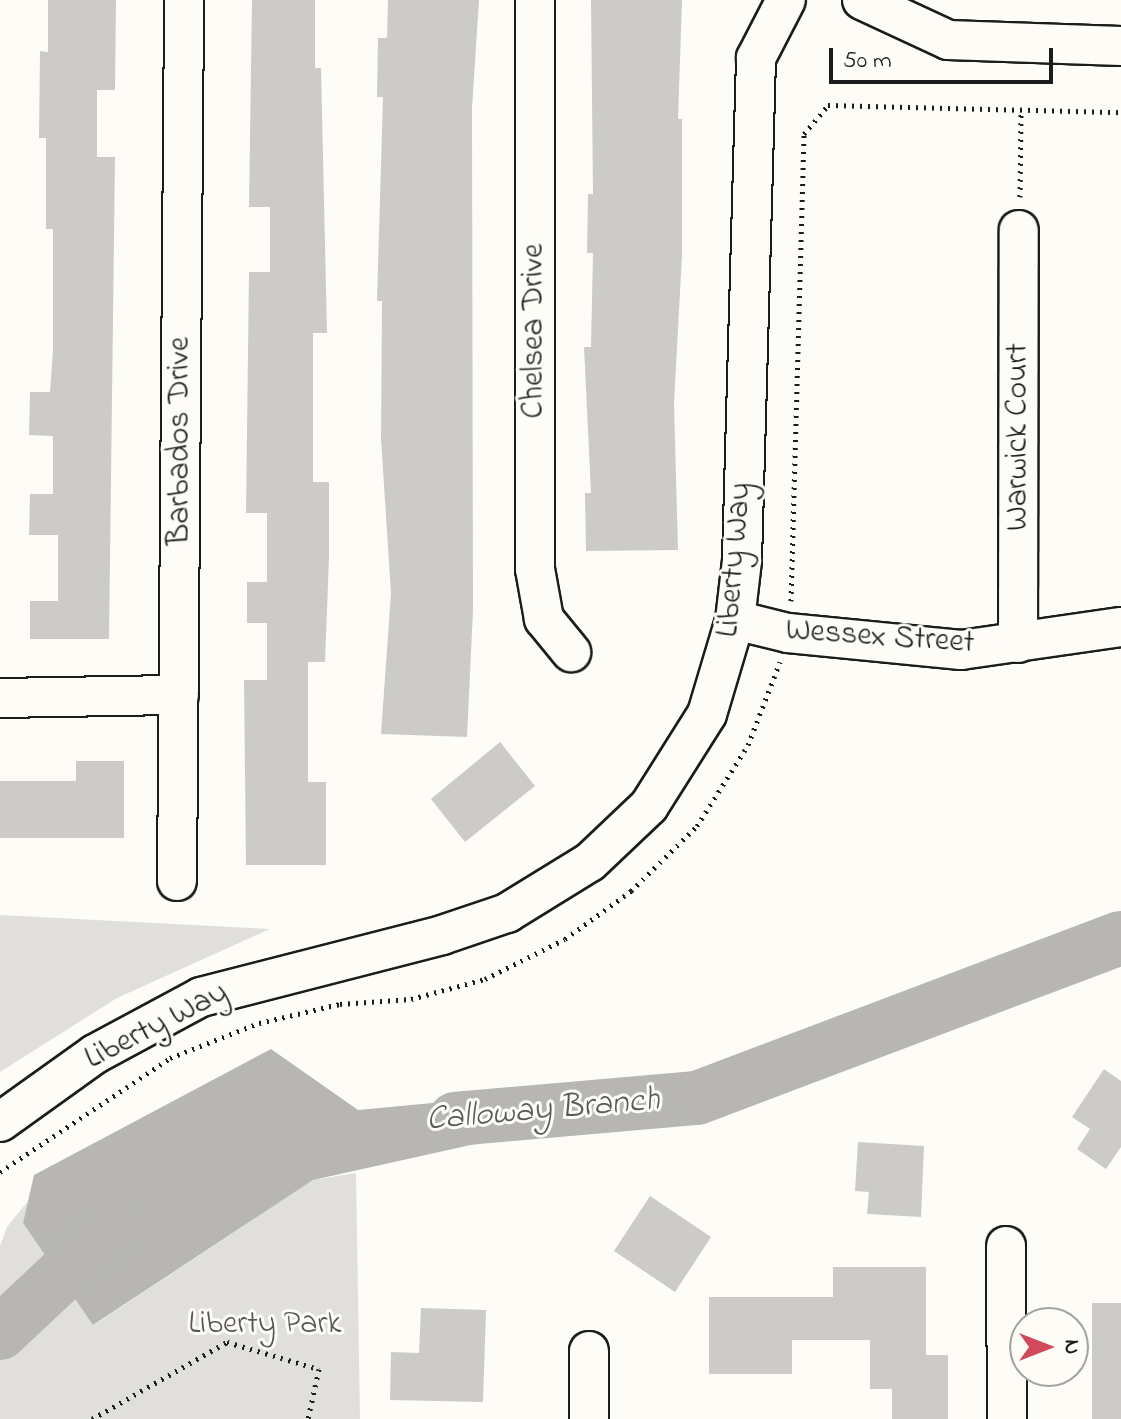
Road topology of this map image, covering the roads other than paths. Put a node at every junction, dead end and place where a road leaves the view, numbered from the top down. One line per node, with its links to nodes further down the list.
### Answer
1 (184, 0): 11 (street, Barbados Drive)
2 (535, 0): 10 (street, Chelsea Drive)
3 (786, 0): 7 (street, Liberty Way)
4 (862, 0): 5 (street)
5 (1121, 46)
6 (1019, 230): 9 (street, Warwick Court)
7 (735, 620): 9 (street, Wessex Street); 14 (street, Liberty Way)
8 (1121, 627): 9 (street, Wessex Street)
9 (1018, 643)
10 (571, 652)
11 (179, 695): 12 (street); 13 (street, Barbados Drive)
12 (0, 698)
13 (177, 881)
14 (0, 1122)
15 (1006, 1246): 18 (street)
16 (589, 1351): 17 (street)
17 (589, 1419)
18 (1007, 1419)

